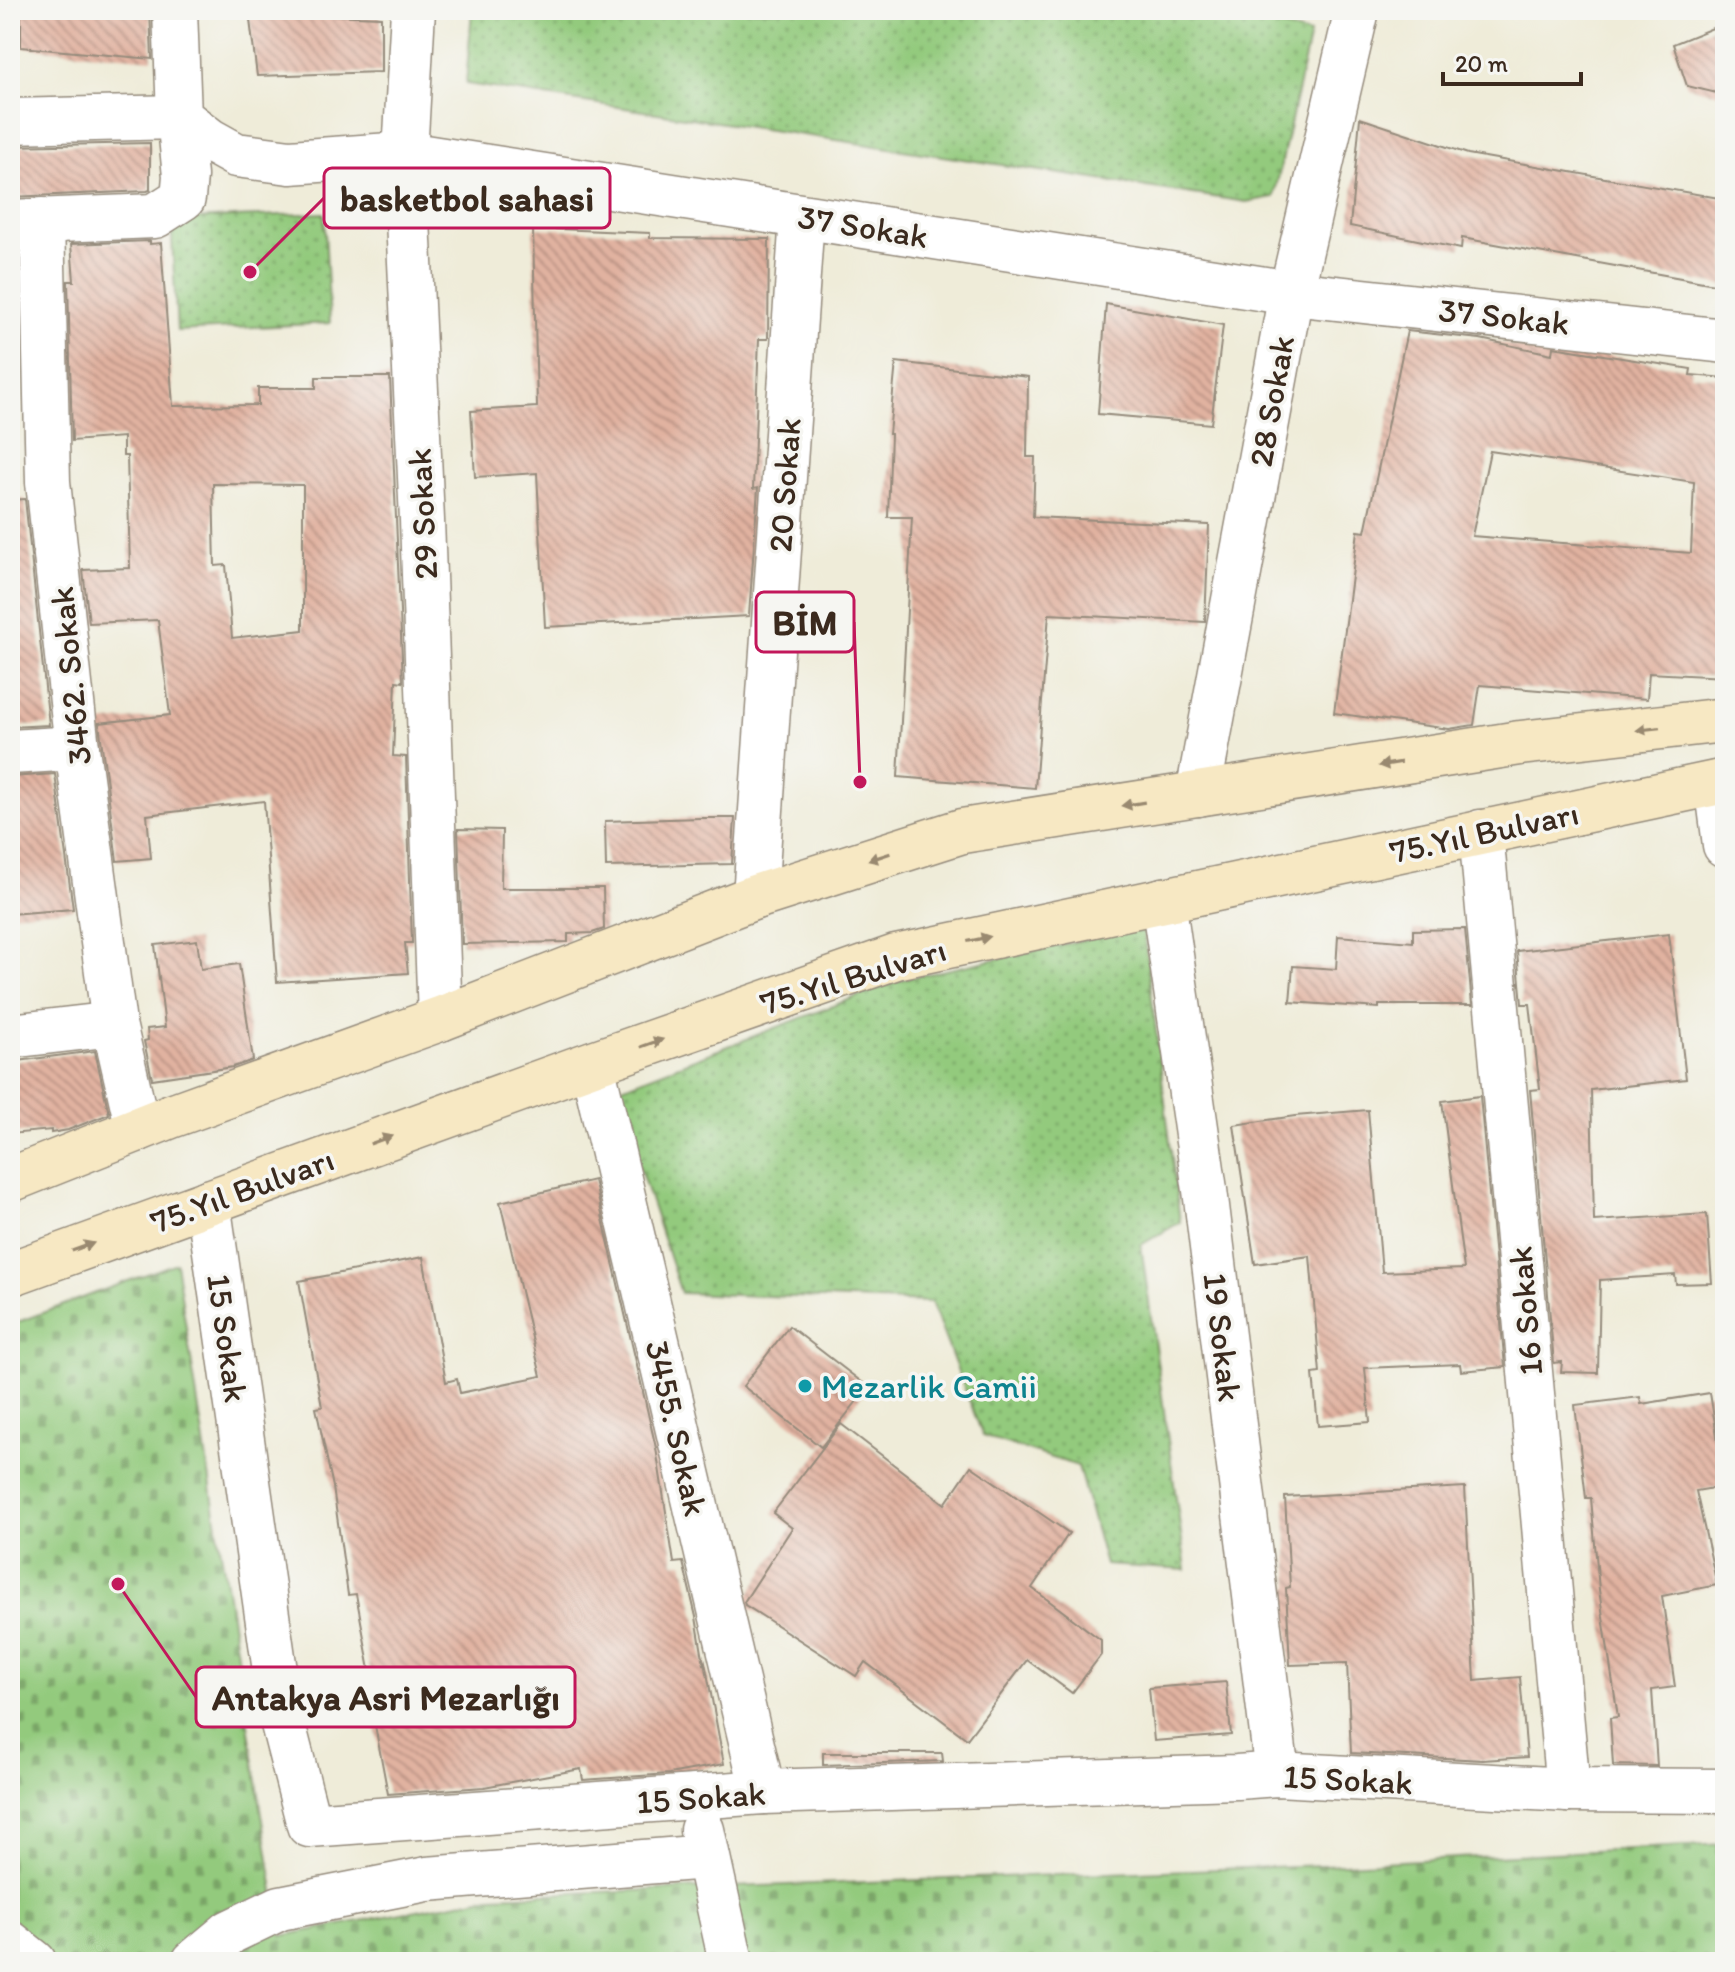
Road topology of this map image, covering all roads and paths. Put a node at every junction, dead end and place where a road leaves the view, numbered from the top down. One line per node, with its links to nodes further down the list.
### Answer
1 (175, 10): 4 (street)
2 (413, 10): 6 (street, 29 Sokak)
3 (1353, 11): 9 (street, 28 Sokak)
4 (179, 117): 5 (street); 6 (street, 37 Sokak); 8 (street)
5 (10, 121)
6 (405, 154): 7 (street, 37 Sokak); 21 (street, 29 Sokak)
7 (802, 217): 9 (street, 37 Sokak); 19 (street, 20 Sokak)
8 (26, 221): 11 (street, 3462. Sokak)
9 (1291, 293): 10 (street, 37 Sokak); 16 (street, 28 Sokak)
10 (1725, 341)
11 (29, 483): 13 (street, 3462. Sokak)
12 (1725, 720): 16 (main road, one-way to 16)
13 (77, 748): 14 (street); 22 (street, 3462. Sokak)
14 (10, 752)
15 (1721, 782): 17 (main road, 75.Yıl Bulvarı); 18 (street)
16 (1198, 794): 19 (main road, one-way to 19)
17 (1481, 832): 20 (main road, 75.Yıl Bulvarı); 30 (street, 16 Sokak)
18 (1725, 845)
19 (755, 897): 21 (main road)
20 (1163, 900): 24 (main road, 75.Yıl Bulvarı, one-way to 20); 29 (street, 19 Sokak)
21 (440, 1019): 25 (main road)
22 (114, 1024): 23 (street); 25 (street, 3462. Sokak)
23 (10, 1036)
24 (592, 1064): 27 (main road, 75.Yıl Bulvarı, one-way to 24); 32 (street, 3455. Sokak)
25 (138, 1129): 26 (main road)
26 (10, 1180)
27 (208, 1202): 28 (main road, 75.Yıl Bulvarı, one-way to 27); 33 (street, 15 Sokak)
28 (10, 1274)
29 (1277, 1774): 30 (street, 15 Sokak); 32 (street, 15 Sokak)
30 (1568, 1790): 31 (street, 15 Sokak)
31 (1725, 1791)
32 (763, 1792): 33 (street, 15 Sokak)
33 (695, 1796): 34 (street)
34 (707, 1857): 37 (street); 38 (street)
35 (10, 1943): 36 (street)
36 (34, 1962)
37 (194, 1962)
38 (731, 1962)

